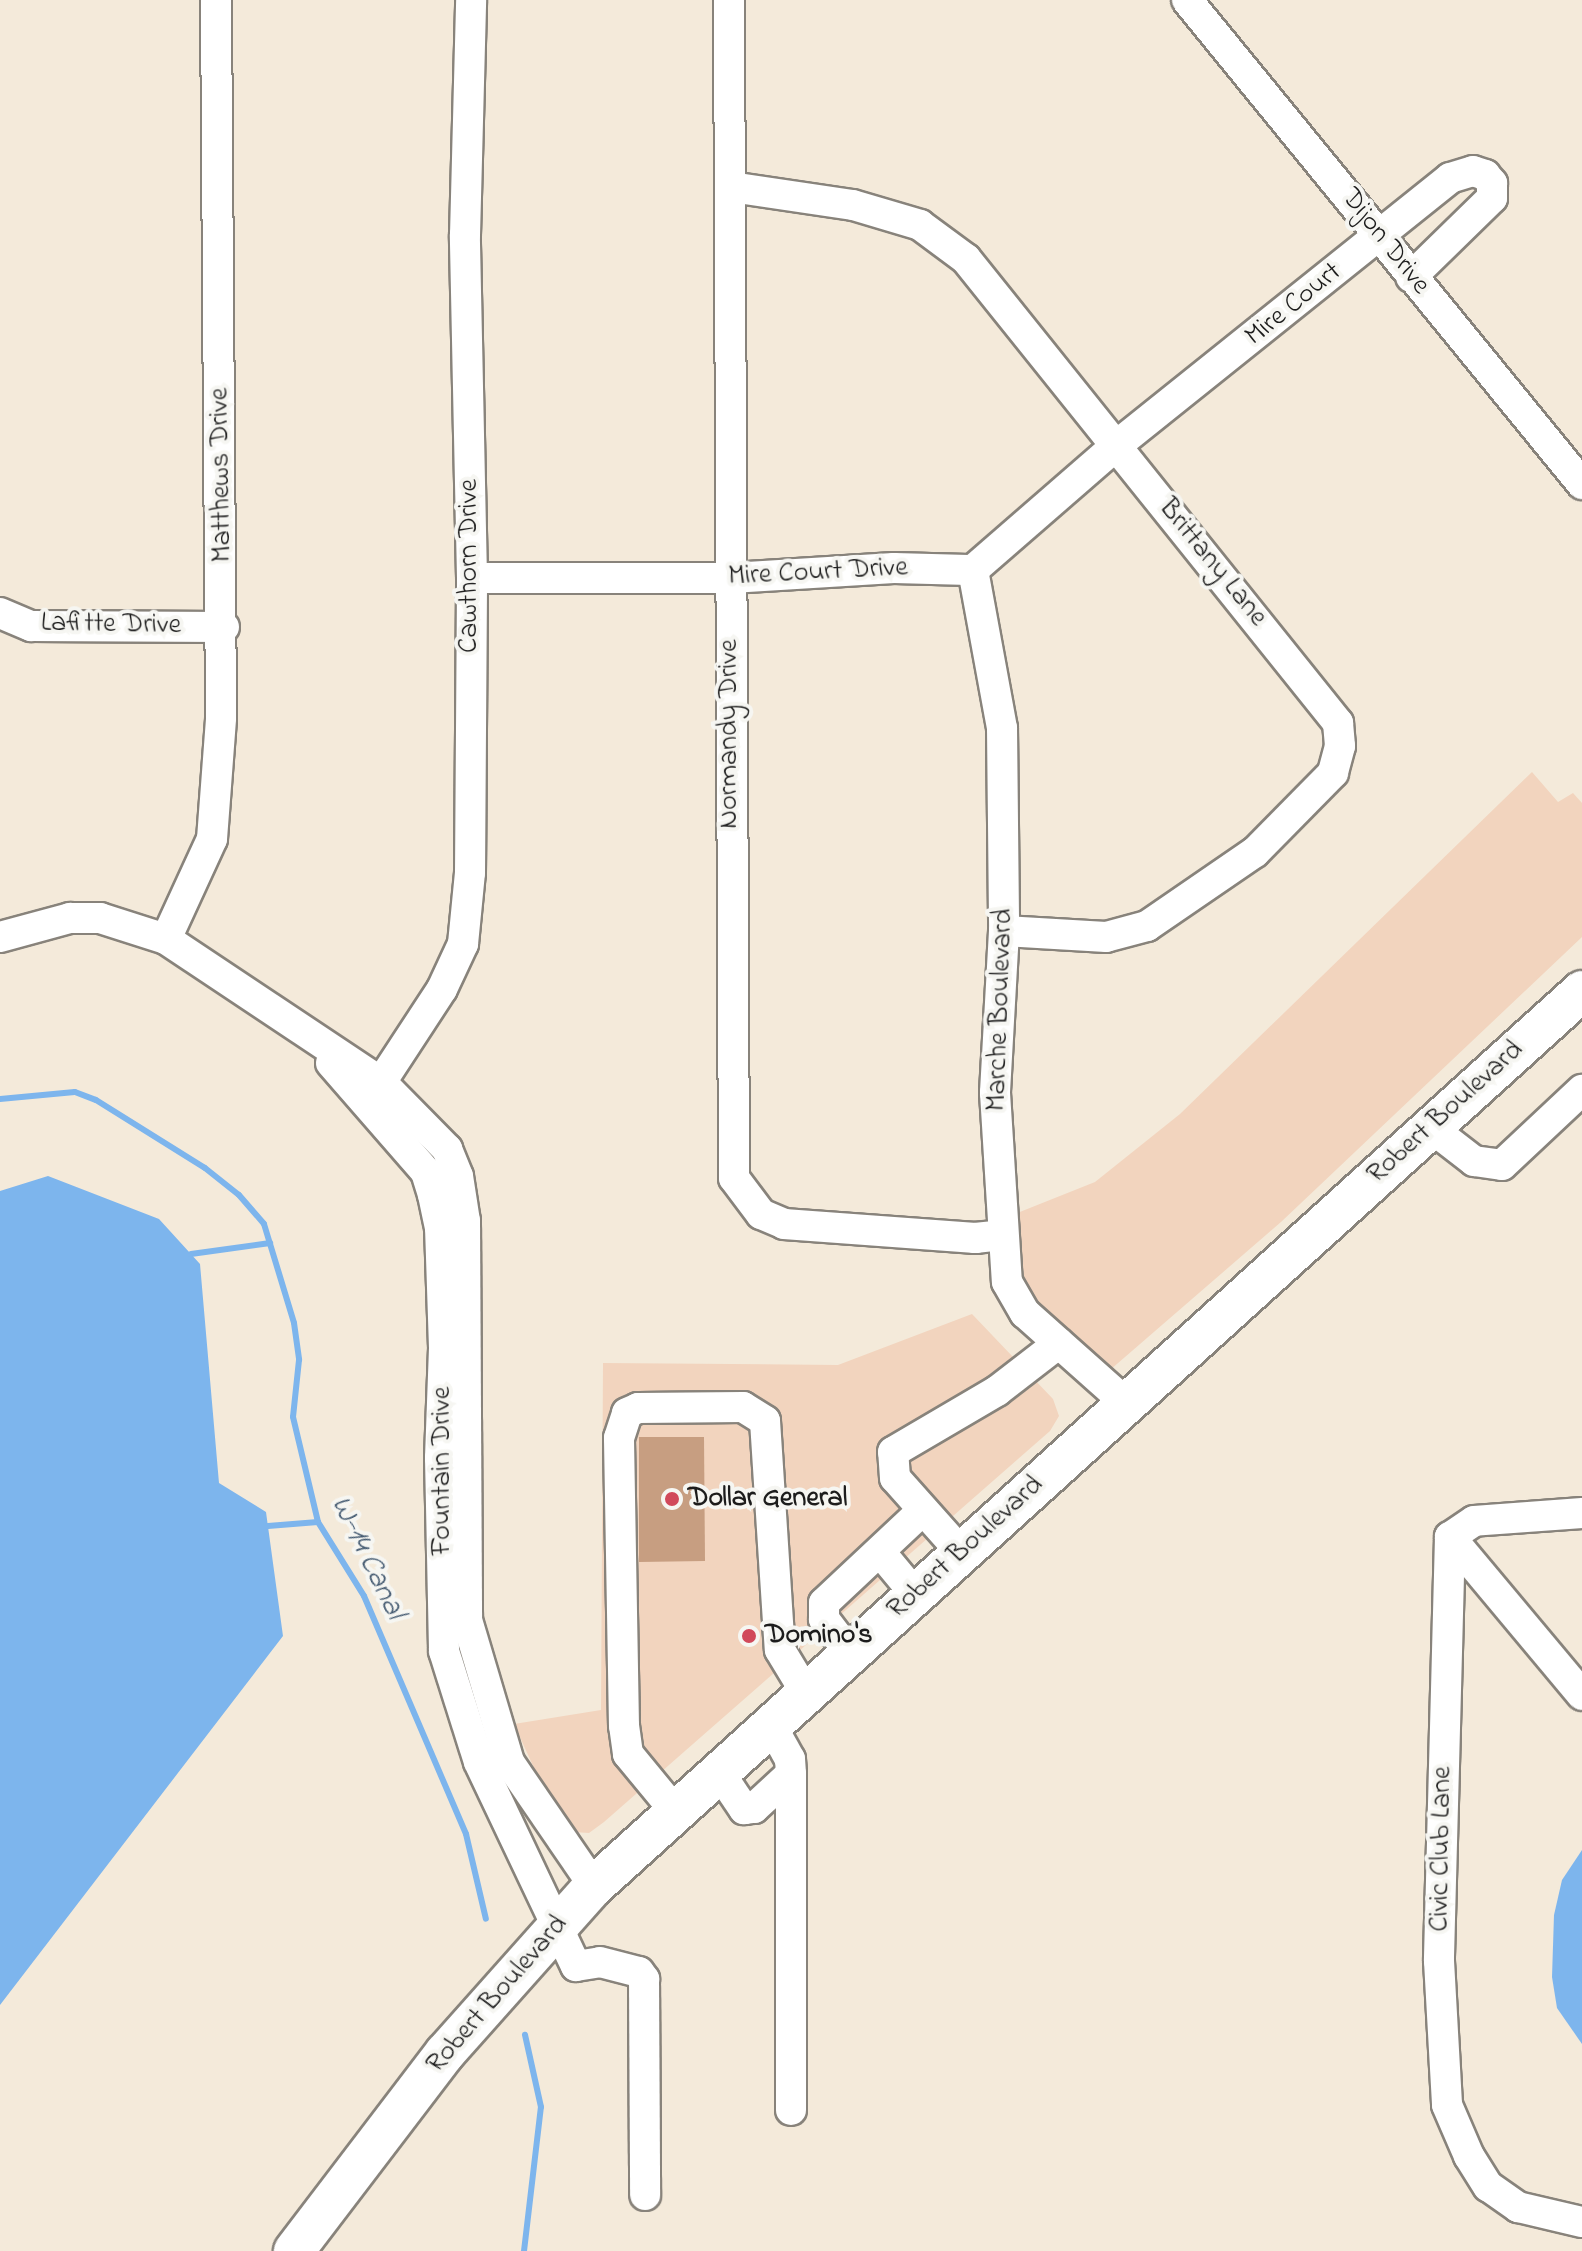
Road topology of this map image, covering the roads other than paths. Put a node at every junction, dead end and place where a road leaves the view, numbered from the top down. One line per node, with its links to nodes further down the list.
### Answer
1 (216, 0): 14 (street, Matthews Drive)
2 (471, 0): 11 (street, Cawthorn Drive)
3 (729, 0): 5 (street, Normandy Drive)
4 (1187, 0): 6 (street, Dijon Drive)
5 (731, 187): 8 (street, Brittany Lane); 12 (street, Normandy Drive)
6 (1381, 234): 7 (street, Dijon Drive); 7 (street, Mire Court); 8 (street, Mire Court)
7 (1411, 277): 9 (street, Dijon Drive)
8 (1117, 445): 10 (street); 15 (street, Brittany Lane)
9 (1582, 484)
10 (973, 570): 12 (street, Mire Court Drive); 15 (street, Marche Boulevard)
11 (472, 578): 12 (street, Mire Court Drive); 20 (street, Cawthorn Drive)
12 (731, 578): 22 (street, Normandy Drive)
13 (0, 613): 14 (street, Lafitte Drive)
14 (224, 627): 17 (street, Matthews Drive)
15 (1004, 931): 22 (street, Marche Boulevard)
16 (0, 937): 17 (street, Fountain Drive)
17 (166, 939): 20 (street, Fountain Drive)
18 (1577, 1004): 21 (main road, Robert Boulevard)
19 (1582, 1090): 21 (street)
20 (374, 1093): 35 (street, Fountain Drive)
21 (1430, 1127): 24 (main road, Robert Boulevard)
22 (1002, 1235): 23 (street, Marche Boulevard)
23 (1059, 1343): 24 (street, Marche Boulevard); 25 (street)
24 (1126, 1403): 28 (main road, Robert Boulevard)
25 (923, 1510): 28 (street); 29 (street)
26 (1582, 1513): 27 (street)
27 (1450, 1537): 33 (street); 43 (street, Civic Club Lane)
28 (961, 1552): 30 (main road, Robert Boulevard)
29 (881, 1553): 30 (street); 31 (street)
30 (915, 1594): 31 (main road, Robert Boulevard)
31 (850, 1653): 32 (main road, Robert Boulevard)
32 (806, 1693): 34 (main road, Robert Boulevard); 38 (street)
33 (1582, 1695)
34 (771, 1725): 36 (main road, Robert Boulevard); 37 (street)
35 (492, 1758): 39 (street, Fountain Drive); 40 (street, Fountain Drive)
36 (719, 1772): 37 (street); 38 (main road, Robert Boulevard)
37 (791, 1774): 41 (street)
38 (675, 1811): 39 (main road, Robert Boulevard)
39 (594, 1886): 40 (main road, Robert Boulevard)
40 (557, 1924): 42 (street, Fountain Drive); 44 (main road, Robert Boulevard)
41 (791, 2110)
42 (645, 2195)
43 (1582, 2222)
44 (294, 2251)

